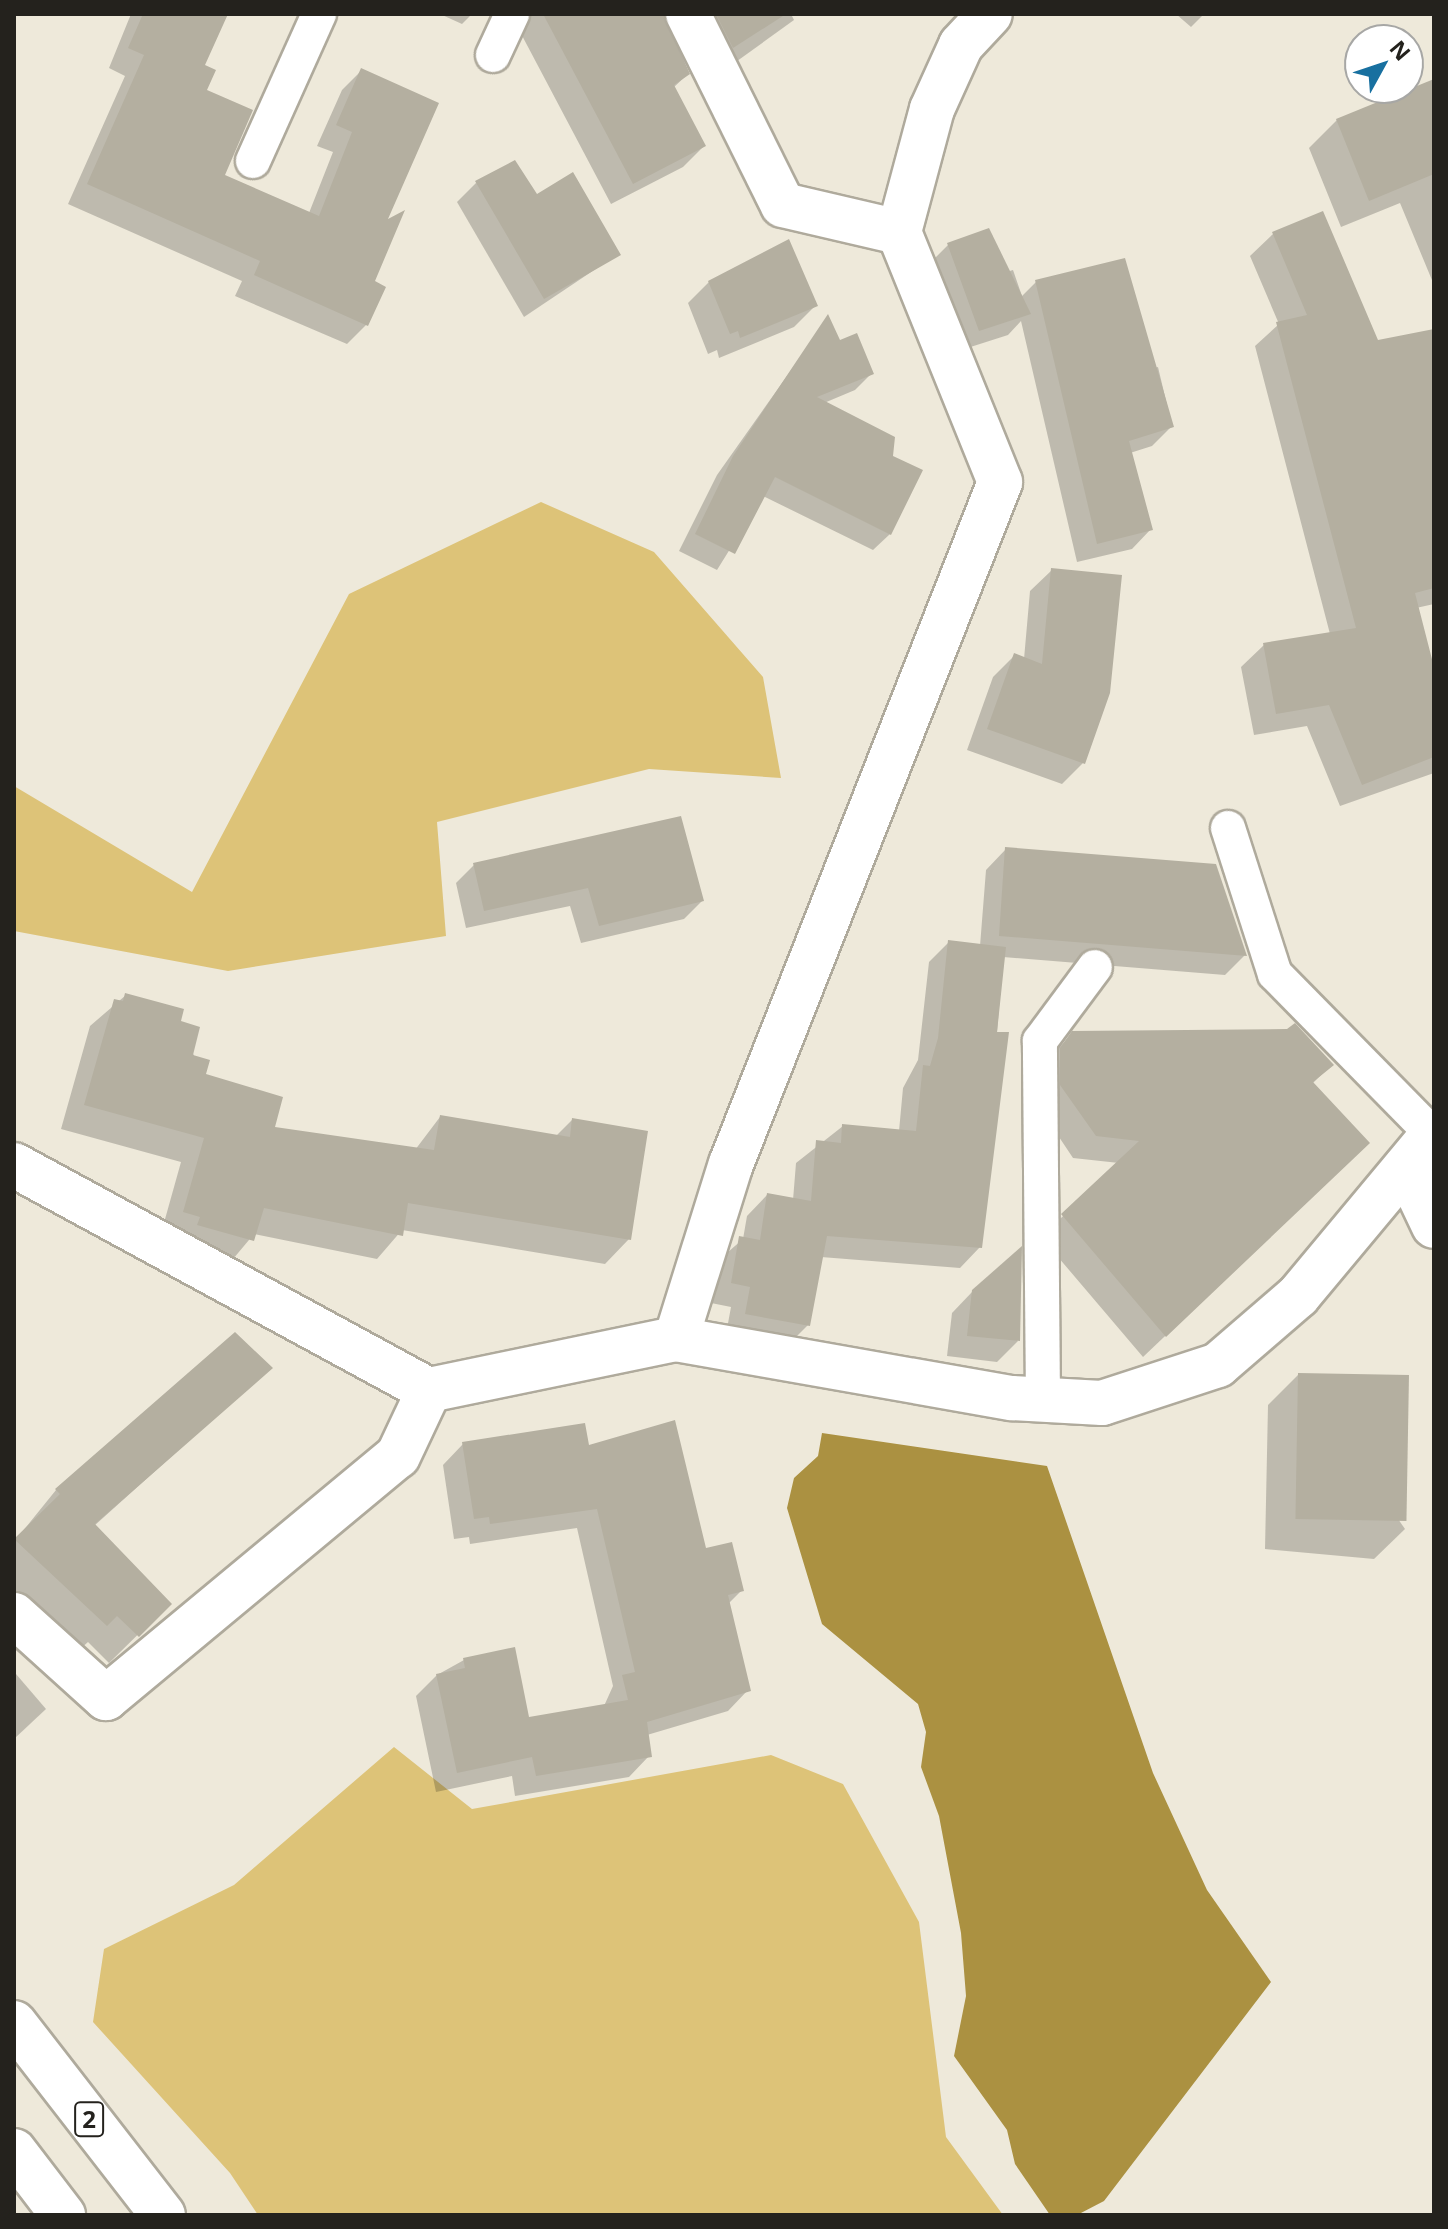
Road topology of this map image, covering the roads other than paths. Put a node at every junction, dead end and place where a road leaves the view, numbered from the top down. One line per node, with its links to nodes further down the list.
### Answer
1 (319, 14): 6 (lane)
2 (512, 14): 5 (lane)
3 (688, 14): 7 (street)
4 (990, 14): 7 (street)
5 (493, 55)
6 (253, 161)
7 (899, 232): 13 (street)
8 (1228, 828): 10 (lane)
9 (1095, 967): 15 (lane)
10 (1427, 1142): 12 (street); 15 (street)
11 (14, 1165): 14 (street)
12 (1434, 1226)
13 (676, 1339): 14 (street); 15 (street)
14 (429, 1390): 16 (street)
15 (1043, 1400)
16 (14, 1615)
17 (14, 2023): 20 (street, 2)
18 (14, 2151): 19 (street)
19 (63, 2215)
20 (163, 2215)

